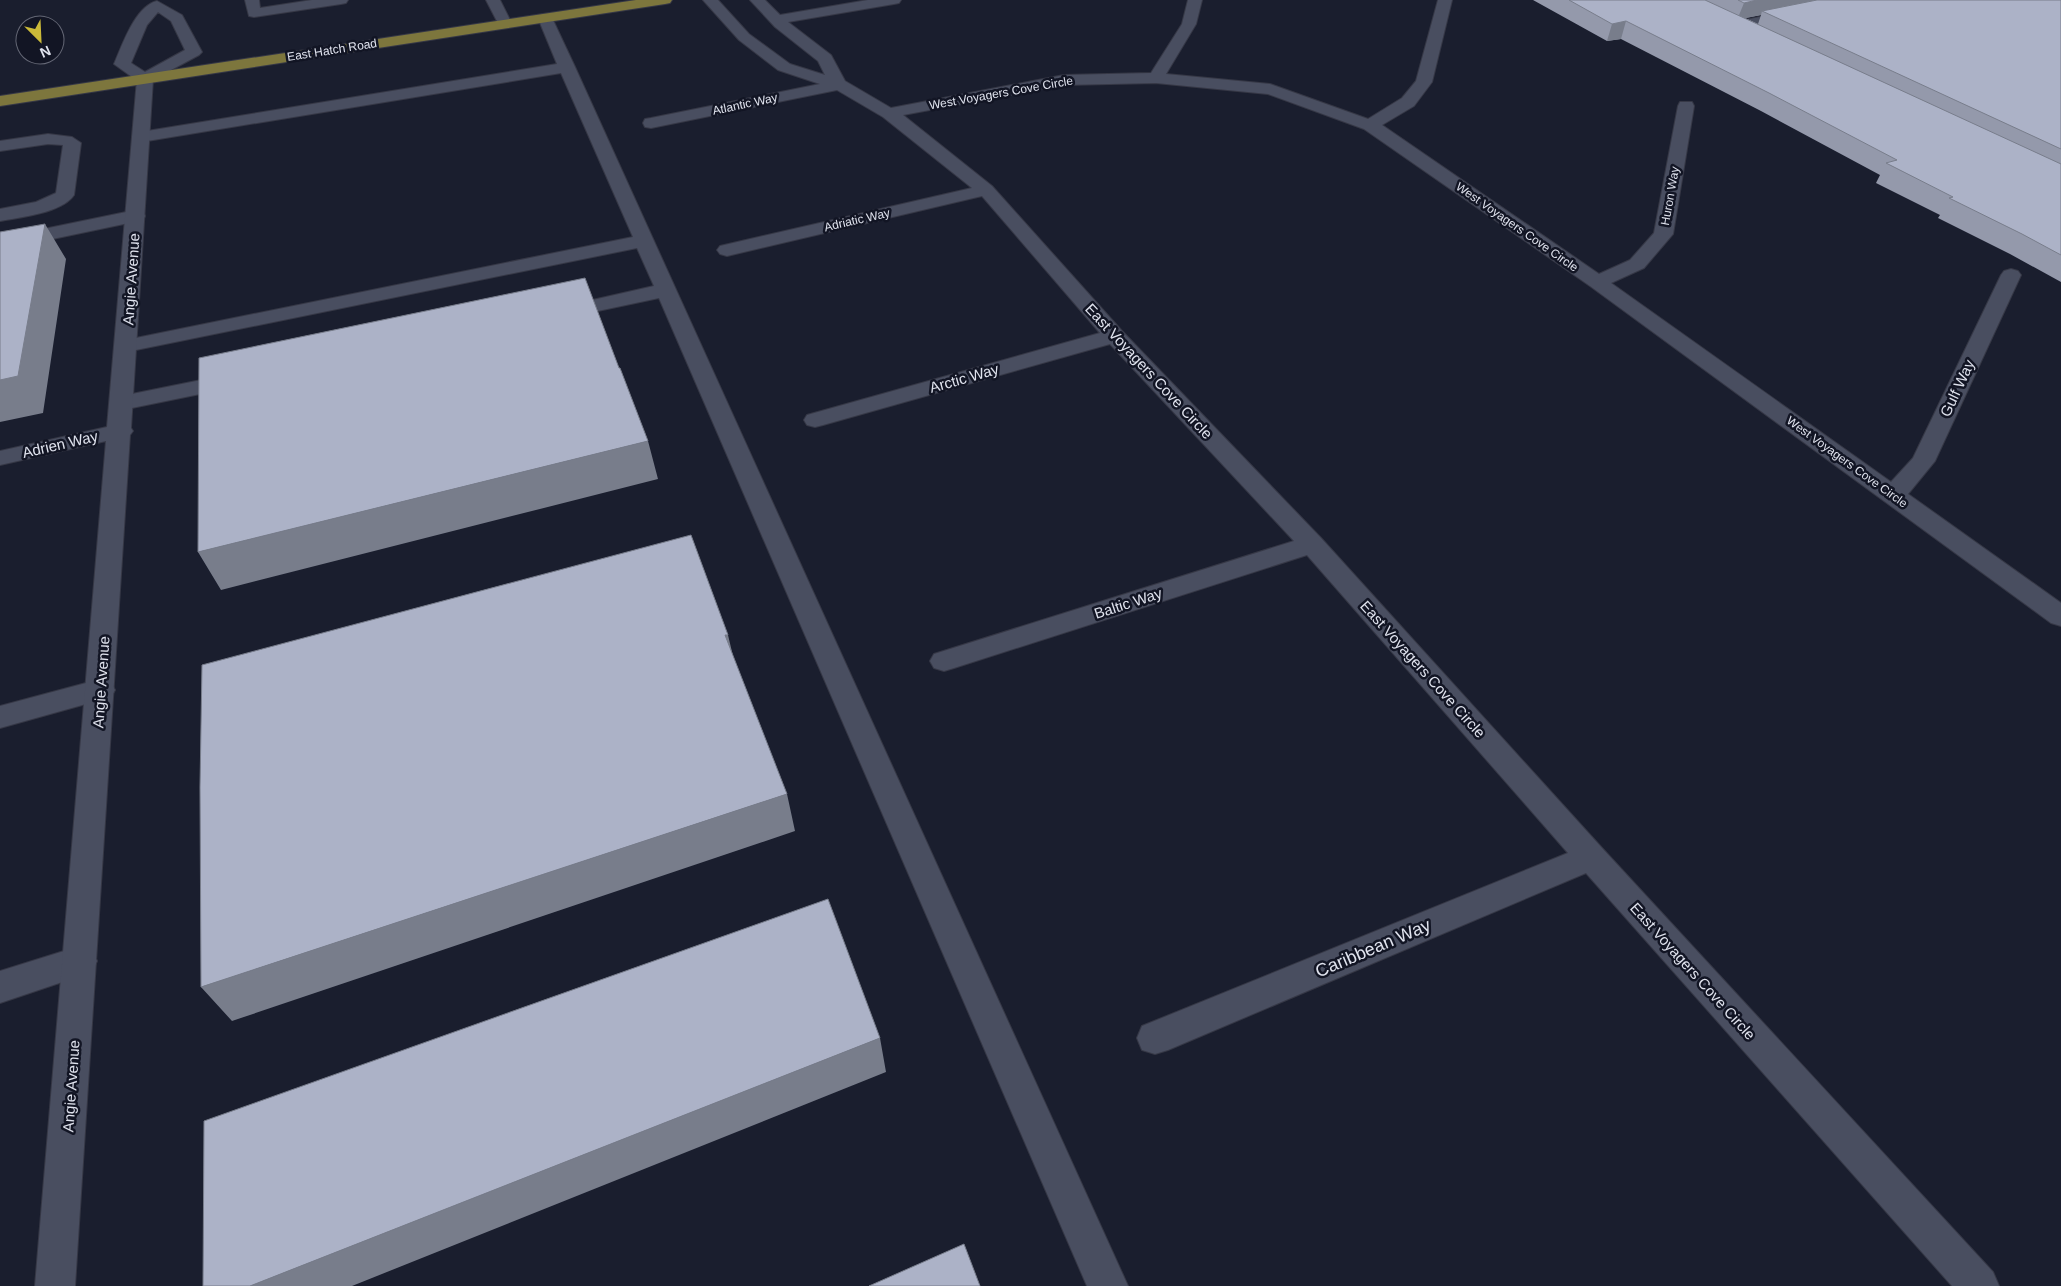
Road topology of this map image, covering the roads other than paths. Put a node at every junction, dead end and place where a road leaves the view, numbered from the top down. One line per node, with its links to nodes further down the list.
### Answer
1 (252, 0): 2 (street)
2 (341, 0)
3 (493, 0): 15 (street)
4 (665, 0): 12 (main road, East Hatch Road)
5 (710, 0): 21 (street, East Voyagers Cove Circle)
6 (757, 0): 14 (street)
7 (894, 0): 14 (street)
8 (1195, 0): 19 (street)
9 (1445, 0): 26 (street)
10 (1863, 0): 16 (street)
11 (157, 2): 20 (street); 20 (street)
12 (546, 18): 15 (main road, East Hatch Road); 18 (street)
13 (1718, 19): 16 (street)
14 (776, 20): 21 (street)
15 (505, 24): 20 (main road, East Hatch Road)
16 (1734, 27): 17 (street)
17 (1761, 39)
18 (567, 67): 27 (street); 32 (street)
19 (1156, 78): 24 (street, West Voyagers Cove Circle); 26 (street, West Voyagers Cove Circle)
20 (146, 79): 22 (main road, East Hatch Road); 27 (street, Angie Avenue)
21 (838, 84): 24 (street, East Voyagers Cove Circle); 25 (street, Atlantic Way)
22 (0, 101)
23 (1686, 106): 36 (street, Huron Way)
24 (889, 113): 29 (street, East Voyagers Cove Circle)
25 (651, 123)
26 (1370, 125): 36 (street, West Voyagers Cove Circle)
27 (141, 137): 31 (street, Angie Avenue)
28 (0, 146): 30 (street)
29 (986, 190): 34 (street, Adriatic Way); 39 (street, East Voyagers Cove Circle)
30 (0, 215)
31 (136, 216): 33 (street); 40 (street, Angie Avenue)
32 (644, 241): 37 (street); 40 (street)
33 (0, 244)
34 (727, 250)
35 (2011, 275): 46 (street, Gulf Way)
36 (1598, 282): 46 (street, West Voyagers Cove Circle)
37 (666, 290): 38 (street); 57 (street)
38 (543, 316)
39 (1114, 336): 43 (street, Arctic Way); 47 (street, East Voyagers Cove Circle)
40 (126, 346): 42 (street, Angie Avenue)
41 (260, 376): 42 (street)
42 (122, 403): 44 (street, Angie Avenue)
43 (815, 420)
44 (121, 431): 45 (street, Adrien Way); 50 (street, Angie Avenue)
45 (0, 458)
46 (1893, 495): 48 (street, West Voyagers Cove Circle)
47 (1312, 544): 49 (street, Baltic Way); 52 (street, East Voyagers Cove Circle)
48 (2061, 616)
49 (944, 661)
50 (100, 690): 51 (street); 53 (street, Angie Avenue)
51 (0, 717)
52 (1591, 857): 55 (street, Caribbean Way); 58 (street, East Voyagers Cove Circle)
53 (80, 961): 54 (street); 56 (street, Angie Avenue)
54 (0, 987)
55 (1155, 1038)
56 (55, 1286)
57 (1108, 1286)
58 (1979, 1286)

